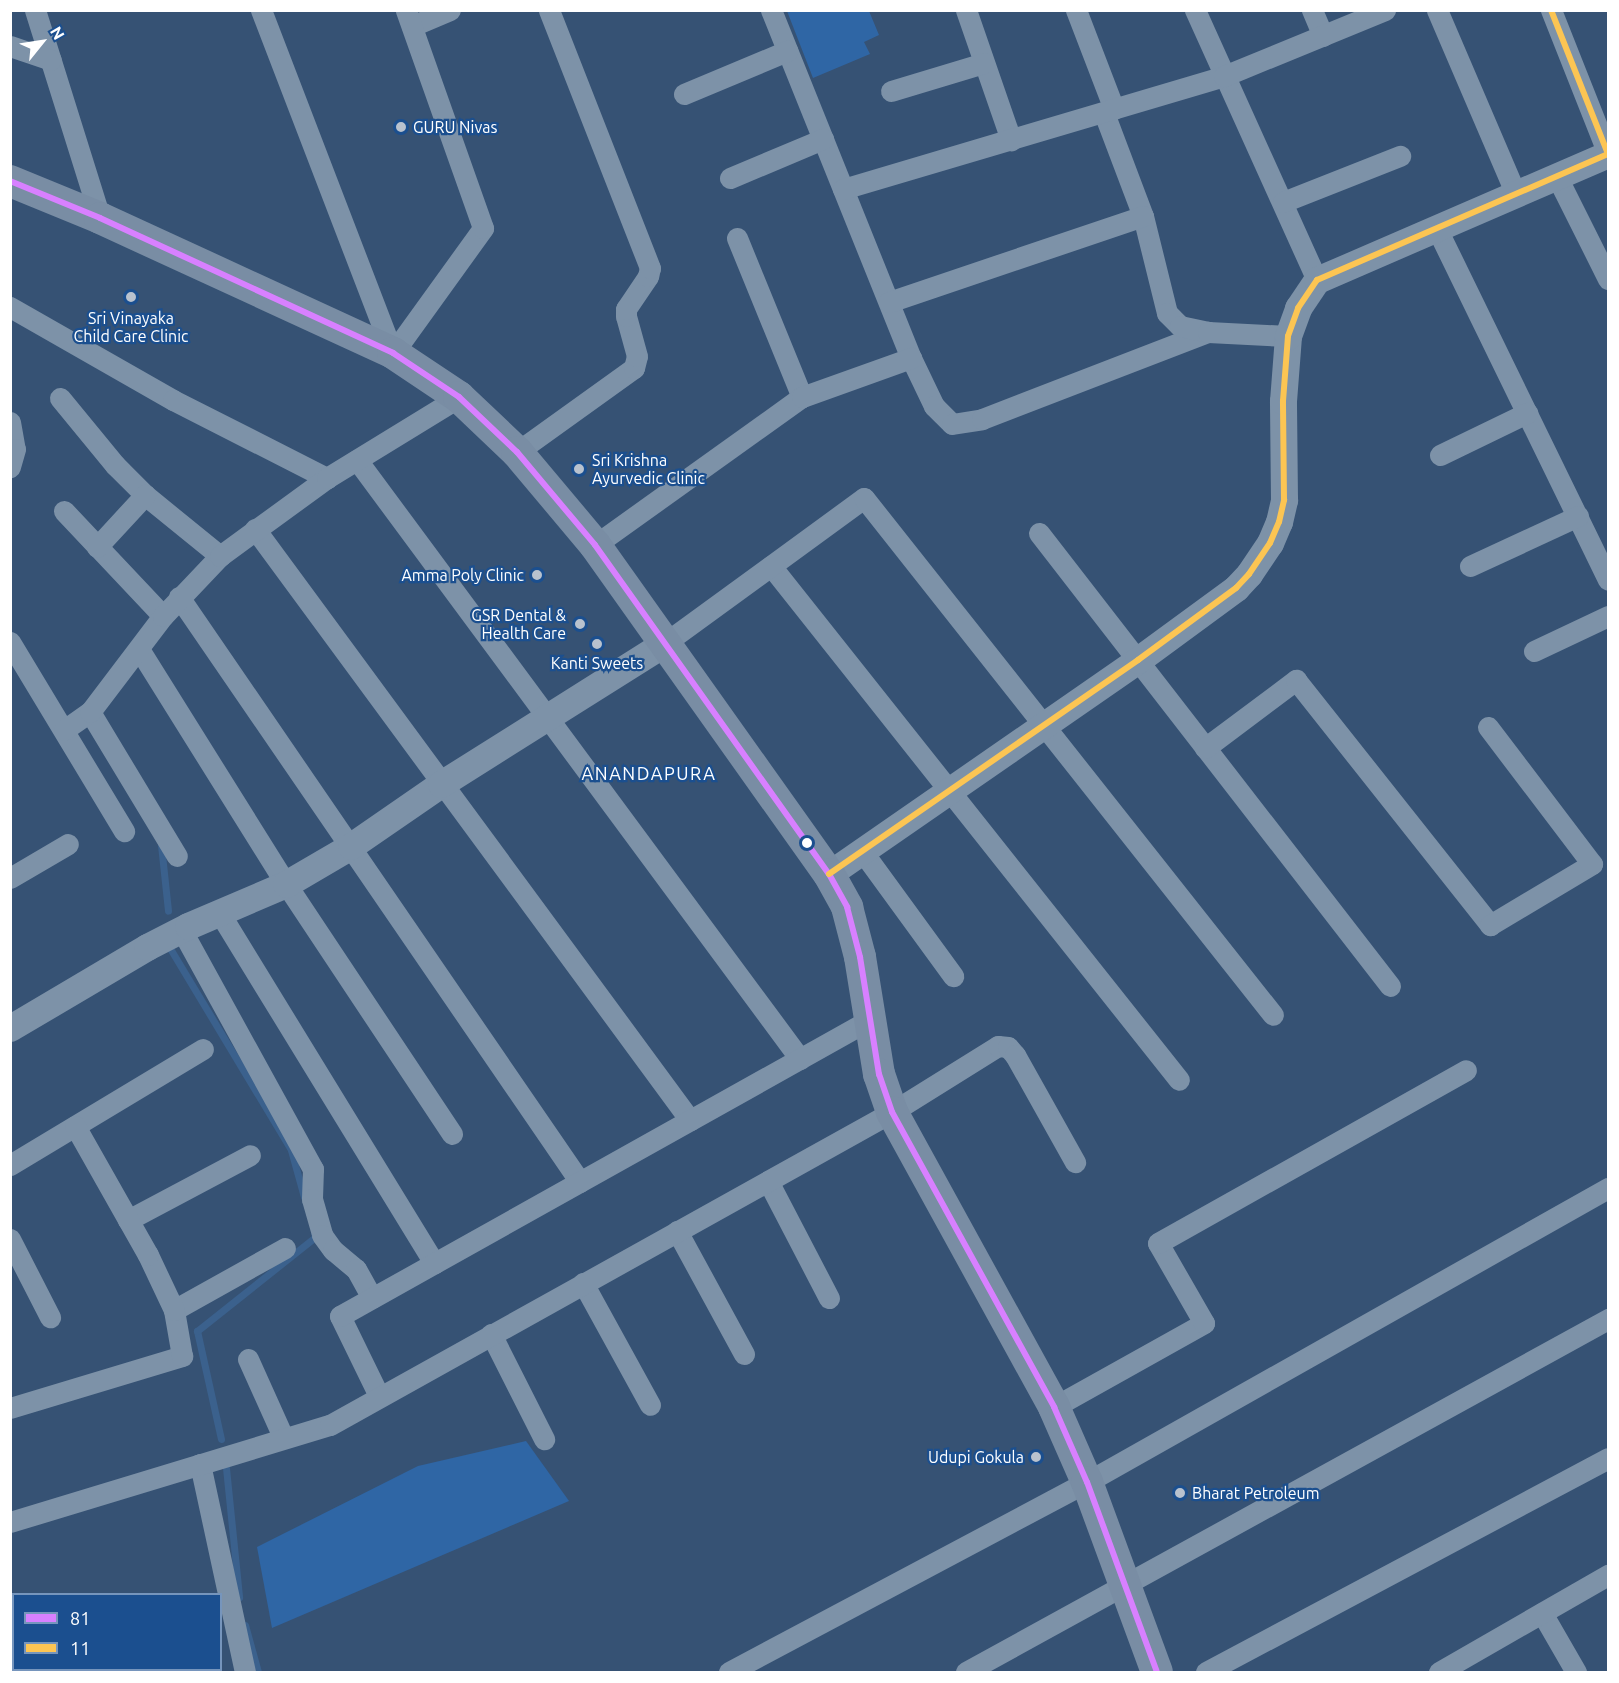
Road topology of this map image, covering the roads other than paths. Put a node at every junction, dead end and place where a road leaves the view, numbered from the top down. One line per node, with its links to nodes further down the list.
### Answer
1 (35, 10): 17 (street)
2 (261, 10): 43 (street)
3 (450, 10): 13 (street)
4 (549, 10): 50 (street)
5 (771, 10): 16 (street)
6 (966, 10): 18 (street)
7 (1076, 10): 22 (street)
8 (1195, 10): 19 (street)
9 (1312, 10): 14 (street)
10 (1385, 10): 14 (street)
11 (1437, 10): 31 (street)
12 (1551, 10): 25 (street)
13 (409, 18): 43 (street)
14 (1323, 36): 19 (street)
15 (10, 46): 17 (street)
16 (787, 51): 21 (street); 23 (street)
17 (51, 60): 34 (street)
18 (984, 63): 20 (street); 24 (street)
19 (1224, 76): 22 (street); 32 (street)
20 (891, 91)
21 (684, 94)
22 (1109, 111): 24 (street); 33 (street)
23 (823, 139): 28 (street); 30 (street)
24 (1011, 140): 30 (street)
25 (1608, 154): 27 (street)
26 (1400, 156): 32 (street)
27 (1557, 177): 31 (street); 37 (street)
28 (730, 178)
29 (10, 181): 34 (main road)
30 (843, 189): 39 (street)
31 (1516, 194): 35 (street)
32 (1283, 202): 38 (street)
33 (1143, 216): 39 (street); 41 (street)
34 (100, 218): 43 (main road)
35 (1437, 229): 38 (street); 48 (street)
36 (737, 238): 46 (street)
37 (1608, 279)
38 (1317, 280): 42 (street)
39 (889, 302): 44 (street)
40 (10, 308): 54 (street)
41 (1208, 332): 42 (street); 44 (street)
42 (1288, 336): 73 (street)
43 (393, 353): 45 (main road)
44 (911, 358): 46 (street)
45 (459, 397): 50 (main road); 52 (street)
46 (802, 397): 60 (street)
47 (60, 398): 55 (street)
48 (1527, 413): 51 (street); 57 (street)
49 (10, 422): 53 (street)
50 (517, 452): 60 (main road)
51 (1440, 455)
52 (357, 460): 54 (street); 75 (street)
53 (10, 467)
54 (327, 478): 58 (street)
55 (145, 495): 61 (street); 62 (street)
56 (64, 511): 61 (street)
57 (1578, 516): 64 (street); 65 (street)
58 (255, 529): 62 (street); 80 (street)
59 (1040, 533): 73 (street)
60 (595, 545): 70 (main road)
61 (98, 547): 67 (street)
62 (220, 556): 66 (street)
63 (771, 566): 70 (street); 76 (street); 81 (street)
64 (1470, 566)
65 (1608, 579)
66 (179, 597): 67 (street); 84 (street)
67 (163, 616): 71 (street)
68 (1608, 616): 72 (street)
69 (10, 642): 78 (street)
70 (665, 643): 75 (street); 87 (main road)
71 (140, 649): 74 (street); 89 (street)
72 (1534, 651)
73 (1138, 660): 76 (street); 79 (street)
74 (90, 712): 78 (street); 86 (street)
75 (546, 718): 80 (street); 98 (street)
76 (1044, 725): 81 (street); 94 (street)
77 (1488, 727): 79 (street)
78 (63, 730): 82 (street)
79 (1205, 748): 93 (street)
80 (441, 784): 84 (street); 102 (street)
81 (949, 791): 85 (street); 100 (street)
82 (124, 831)
83 (68, 844): 88 (street)
84 (351, 846): 89 (street); 109 (street)
85 (862, 851): 87 (street); 92 (street)
86 (177, 856)
87 (829, 874): 95 (main road)
88 (10, 878)
89 (286, 884): 90 (street); 104 (street)
90 (219, 912): 91 (street); 115 (street)
91 (181, 929): 96 (street); 117 (street)
92 (953, 976)
93 (1390, 986)
94 (1273, 1015)
95 (871, 1019): 98 (street); 101 (main road)
96 (10, 1028)
97 (203, 1049): 103 (street)
98 (800, 1059): 102 (street)
99 (1466, 1070): 127 (street)
100 (1179, 1080)
101 (892, 1112): 106 (street); 108 (street); 127 (main road)
102 (690, 1120): 109 (street)
103 (75, 1126): 107 (street); 111 (street)
104 (452, 1134)
105 (250, 1155): 111 (street)
106 (1075, 1162)
107 (11, 1164)
108 (768, 1181): 112 (street); 118 (street)
109 (580, 1182): 115 (street)
110 (1608, 1188): 133 (street)
111 (128, 1220): 119 (street)
112 (677, 1231): 116 (street); 123 (street)
113 (10, 1239): 120 (street)
114 (285, 1248): 119 (street)
115 (434, 1263): 117 (street)
116 (583, 1283): 122 (street); 126 (street)
117 (372, 1298): 125 (street)
118 (829, 1298)
119 (174, 1310): 128 (street)
120 (51, 1317)
121 (1608, 1319): 136 (street)
122 (491, 1334): 125 (street); 130 (street)
123 (744, 1354)
124 (248, 1359): 129 (street)
125 (379, 1396): 129 (street)
126 (650, 1405)
127 (1054, 1407): 133 (main road)
128 (10, 1408)
129 (284, 1437): 132 (street)
130 (544, 1438)
131 (1608, 1458): 144 (street)
132 (200, 1464): 134 (street); 137 (street)
133 (1087, 1482): 136 (main road); 141 (street)
134 (10, 1522)
135 (1608, 1575): 138 (street)
136 (1125, 1584): 142 (street); 143 (main road)
137 (225, 1603): 140 (street)
138 (1542, 1613): 139 (street); 145 (street)
139 (1445, 1671)
140 (245, 1672)
141 (729, 1672)
142 (966, 1672)
143 (1157, 1672)
144 (1206, 1672)
145 (1576, 1672)

